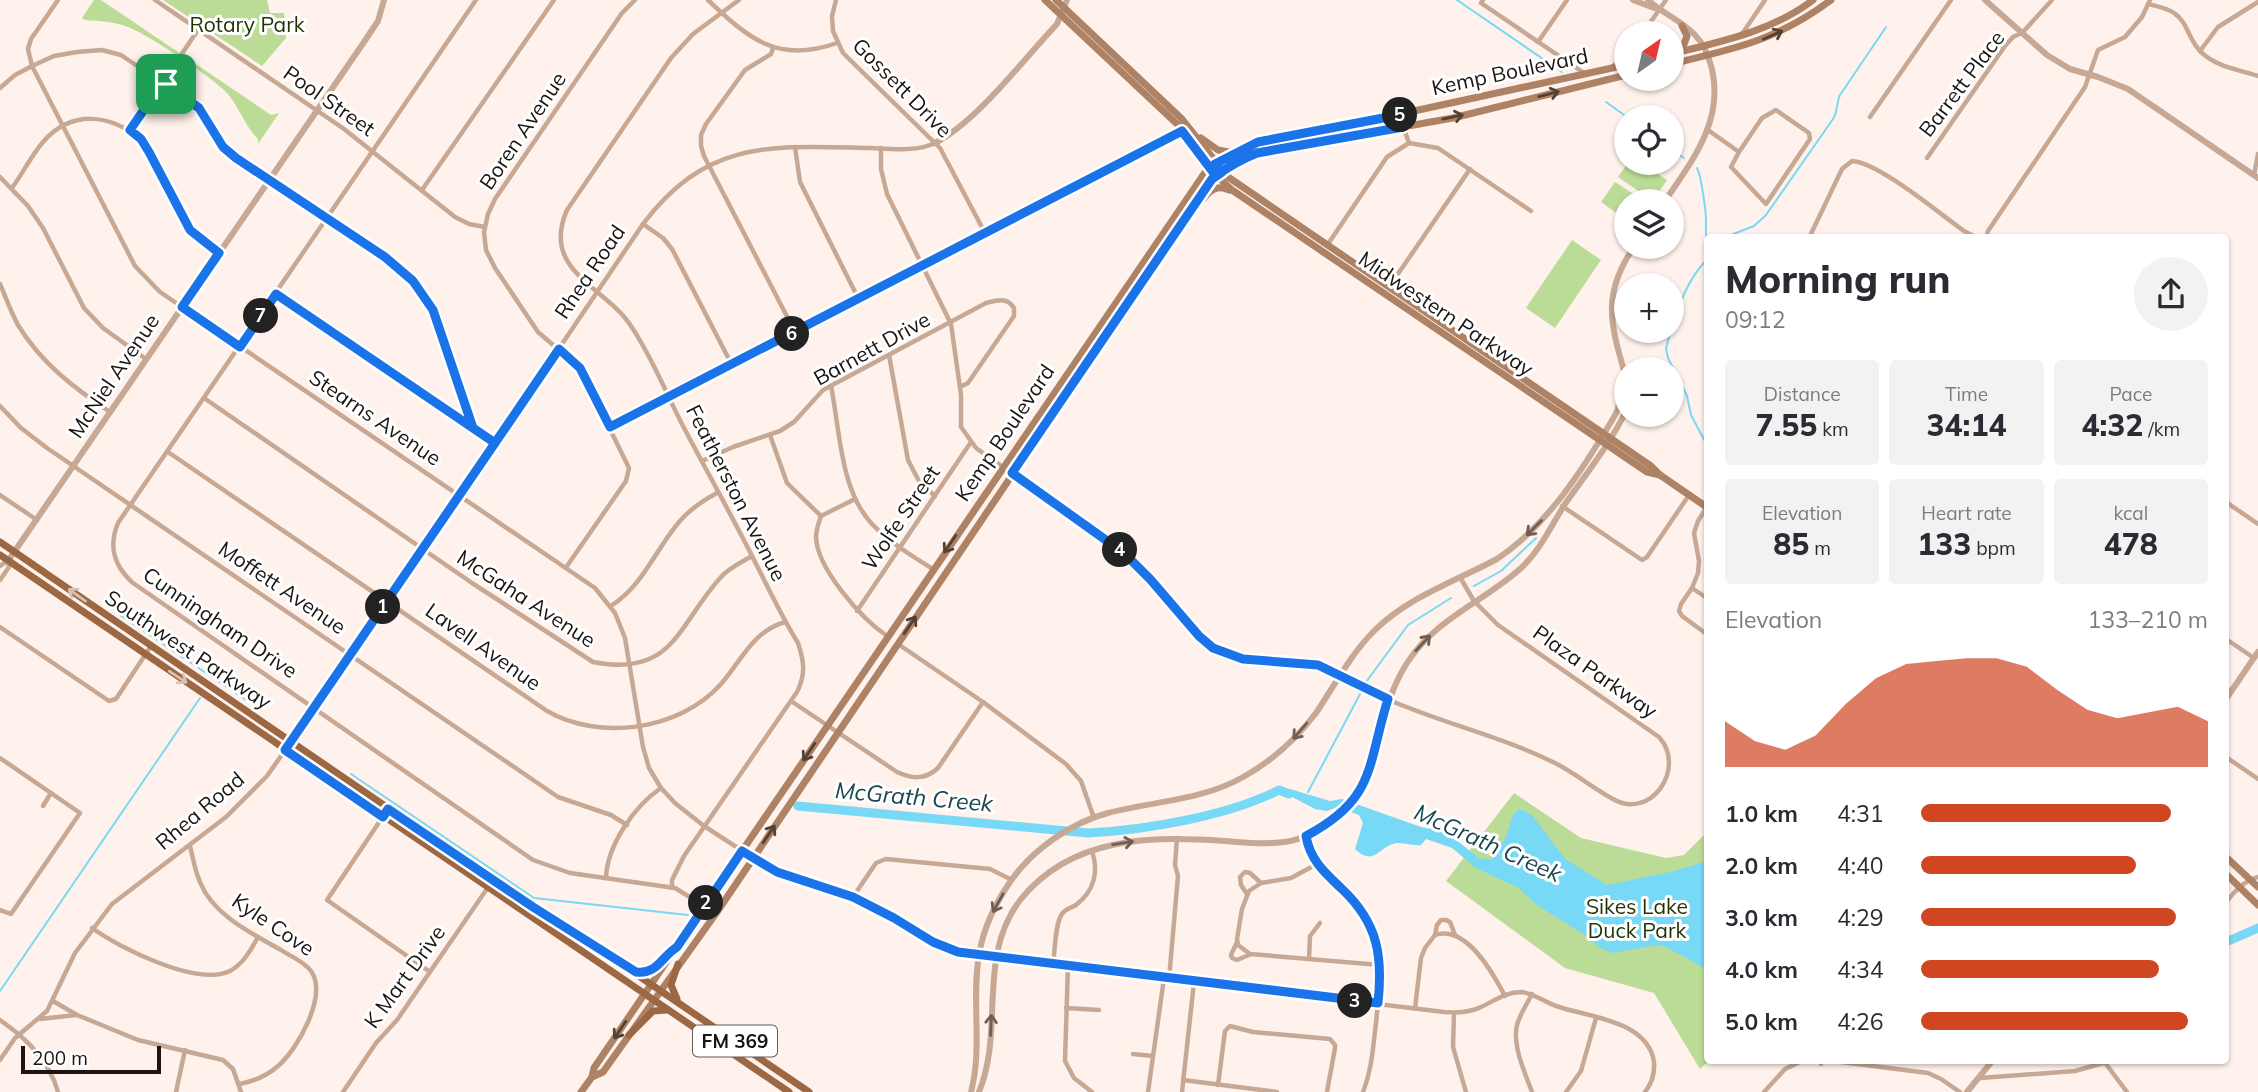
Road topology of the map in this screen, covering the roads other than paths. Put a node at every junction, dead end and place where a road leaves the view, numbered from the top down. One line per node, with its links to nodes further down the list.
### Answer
1 (58, 0): 44 (street)
2 (155, 0): 32 (street, Pool Street)
3 (384, 0): 57 (street, McNiel Avenue)
4 (477, 0): 70 (street, Cunningham Drive)
5 (554, 0): 84 (street)
6 (635, 0): 90 (street, Boren Avenue)
7 (708, 0): 27 (street)
8 (738, 0): 27 (street, Featherston Avenue)
9 (836, 0): 36 (street, Gossett Drive)
10 (1045, 0): 25 (main road)
11 (1055, 0): 25 (main road)
12 (1567, 0): 35 (street)
13 (1633, 0): 26 (street)
14 (1648, 0): 26 (street)
15 (1665, 0): 26 (street)
16 (1765, 0): 34 (street)
17 (1813, 0): 34 (main road)
18 (1951, 0): 59 (street)
19 (1985, 0): 33 (street)
20 (2052, 0): 33 (street, Barrett Place)
21 (1826, 1): 42 (main road, one-way to 21)
22 (1482, 2): 35 (street)
23 (2149, 2): 41 (street); 49 (street)
24 (2258, 2): 41 (street)
25 (1064, 8): 53 (main road); 66 (street, Rhea Road)
26 (1659, 10): 28 (street); 29 (street)
27 (721, 12): 39 (street); 101 (street, Featherston Avenue)
28 (1651, 21)
29 (1675, 21)
30 (1684, 27): 38 (street)
31 (1684, 28): 37 (main road)
32 (198, 30): 52 (street); 57 (street, Pool Street)
33 (2022, 33): 49 (street); 74 (street, Barrett Place)
34 (1742, 35): 38 (main road)
35 (1538, 42): 48 (street)
36 (837, 43): 39 (street); 66 (street, Gossett Drive)
37 (1684, 46)
38 (1703, 46): 40 (main road); 42 (street)
39 (773, 48): 75 (street)
40 (1684, 50)
41 (2200, 51): 50 (street)
42 (1708, 55): 43 (main road); 63 (street)
43 (1684, 61)
44 (32, 65): 52 (street); 54 (street); 60 (street, Stearns Avenue)
45 (1614, 65): 47 (street)
46 (1614, 67): 47 (main road, Kemp Boulevard)
47 (1610, 68): 48 (main road, Kemp Boulevard)
48 (1585, 74): 55 (main road, Kemp Boulevard)
49 (2089, 74): 80 (street); 94 (street)
50 (2258, 76)
51 (1614, 78): 56 (main road, Kemp Boulevard, one-way to 51)
52 (163, 82): 62 (street); 81 (street)
53 (1138, 82): 64 (main road); 65 (main road)
54 (0, 88)
55 (1481, 97): 56 (main road); 58 (main road, Kemp Boulevard)
56 (1484, 110): 61 (main road, Kemp Boulevard, one-way to 56)
57 (316, 111): 70 (street, Pool Street); 81 (street, McNiel Avenue)
58 (1399, 115): 61 (street); 72 (main road, Kemp Boulevard)
59 (1870, 117)
60 (63, 126): 62 (street); 82 (street); 104 (street, Stearns Avenue)
61 (1403, 127): 67 (street); 78 (main road, Kemp Boulevard)
62 (130, 130): 96 (street)
63 (1708, 130): 71 (street); 83 (street)
64 (1182, 131): 76 (main road); 91 (street)
65 (1193, 132): 72 (main road); 76 (main road)
66 (935, 143): 69 (street, Rhea Road); 91 (street, Gossett Drive)
67 (1409, 144): 77 (street); 95 (street)
68 (795, 147): 69 (street, Rhea Road); 75 (street, Rhea Road); 103 (street)
69 (881, 148): 98 (street)
70 (374, 152): 84 (street, Pool Street); 88 (street, Cunningham Drive)
71 (1740, 152): 71 (street)
72 (1234, 153): 76 (main road, Kemp Boulevard)
73 (2258, 154): 80 (street)
74 (1927, 158)
75 (708, 165): 89 (street, Rhea Road); 106 (street)
76 (1212, 166): 78 (main road); 130 (main road, Kemp Boulevard)
77 (1470, 169): 87 (street); 100 (street)
78 (1219, 174): 85 (main road, Midwestern Parkway); 86 (main road, Kemp Boulevard); 95 (main road, Midwestern Parkway)
79 (0, 177): 82 (street)
80 (2256, 177)
81 (270, 181): 88 (street); 96 (street, McNiel Avenue)
82 (12, 188): 111 (street)
83 (1673, 189)
84 (422, 190): 90 (street, Pool Street)
85 (1240, 196): 86 (main road); 100 (main road, Midwestern Parkway)
86 (1191, 211): 131 (main road, Kemp Boulevard)
87 (1531, 211)
88 (328, 219): 102 (street, Cunningham Drive); 122 (street)
89 (643, 224): 101 (street, Rhea Road); 112 (street)
90 (485, 227): 108 (street)
91 (985, 233): 98 (street)
92 (1811, 234): 93 (street)
93 (1968, 234)
94 (1987, 234)
95 (1327, 245): 100 (main road, Midwestern Parkway)
96 (219, 253): 104 (street, McNiel Avenue)
97 (1627, 259): 110 (street)
98 (923, 265): 103 (street); 105 (street)
99 (0, 284): 118 (street)
100 (1386, 290): 124 (main road, Midwestern Parkway)
101 (597, 293): 108 (street, Rhea Road); 116 (street, Featherston Avenue)
102 (276, 294): 107 (street, Cunningham Drive); 122 (street)
103 (859, 300): 106 (street)
104 (182, 307): 107 (street, Stearns Avenue); 111 (street, McNiel Avenue)
105 (951, 324): 109 (street, Barnett Drive); 114 (street); 114 (street, Barnett Drive)
106 (795, 332): 112 (street)
107 (240, 347): 115 (street, Cunningham Drive); 134 (street, Stearns Avenue)
108 (559, 349): 120 (street); 126 (street, Rhea Road)
109 (889, 355): 113 (street, Barnett Drive); 136 (street)
110 (1620, 357)
111 (146, 359): 118 (street, McNiel Avenue)
112 (732, 365): 116 (street)
113 (831, 386): 123 (street, Barnett Drive); 137 (street)
114 (960, 387): 125 (street)
115 (204, 398): 127 (street, Cunningham Drive); 149 (street, McGaha Avenue)
116 (669, 398): 120 (street); 128 (street, Featherston Avenue)
117 (0, 407): 129 (street, Moffett Avenue)
118 (110, 412): 129 (street, McNiel Avenue)
119 (1614, 418): 124 (street)
120 (610, 427): 155 (street)
121 (1614, 427): 124 (street)
122 (473, 428): 126 (street)
123 (770, 435): 128 (street, Barnett Drive); 144 (street)
124 (1605, 439): 135 (main road, Midwestern Parkway); 138 (street); 142 (street)
125 (971, 442): 130 (street, Plaza Parkway); 136 (street, Wolfe Street)
126 (495, 443): 134 (street, Rhea Road)
127 (169, 452): 140 (street, Cunningham Drive); 162 (street, Lavell Avenue)
128 (702, 461): 132 (street, Featherston Avenue)
129 (74, 466): 140 (street, Moffett Avenue); 145 (street, McNiel Avenue)
130 (1002, 467): 131 (street, Plaza Parkway); 156 (main road, Kemp Boulevard, one-way to 156)
131 (1012, 473): 157 (main road, Kemp Boulevard); 177 (street, Plaza Parkway)
132 (717, 492): 152 (street, Featherston Avenue); 164 (street)
133 (0, 495): 145 (street)
134 (460, 495): 149 (street, Rhea Road); 155 (street, Stearns Avenue)
135 (1689, 495): 141 (main road, Midwestern Parkway); 142 (street)
136 (935, 496): 148 (street, Wolfe Street)
137 (855, 499): 144 (street); 148 (street)
138 (1556, 503): 142 (street); 158 (street, one-way to 158)
139 (2229, 504): 146 (street)
140 (131, 505): 174 (street, Moffett Avenue); 182 (street, Cunningham Drive)
141 (1704, 506)
142 (1563, 507): 163 (street)
143 (1704, 512): 160 (street)
144 (821, 516): 165 (street)
145 (37, 520): 150 (street, McNiel Avenue)
146 (2258, 524)
147 (0, 542): 150 (main road, Southwest Parkway / FM 369)
148 (900, 547): 156 (street); 165 (street, Wolfe Street)
149 (422, 549): 162 (street, Rhea Road); 176 (street, McGaha Avenue)
150 (15, 552): 153 (street, McNiel Avenue); 172 (main road, Southwest Parkway / FM 369, one-way to 150)
151 (0, 555): 153 (main road, Southwest Parkway / FM 369)
152 (752, 556): 166 (street, Featherston Avenue); 176 (street, McGaha Avenue)
153 (8, 561): 154 (street); 159 (street); 173 (main road, Southwest Parkway / FM 369)
154 (0, 566)
155 (567, 567): 164 (street, Stearns Avenue)
156 (933, 569): 157 (main road); 169 (main road, Kemp Boulevard)
157 (943, 576): 171 (main road, Kemp Boulevard, one-way to 157)
158 (1461, 579): 163 (street, Plaza Parkway); 177 (street)
159 (0, 580)
160 (1692, 588): 161 (street); 168 (street)
161 (1704, 596)
162 (388, 600): 174 (street, Rhea Road); 183 (street, Lavell Avenue)
163 (1474, 601): 179 (street, one-way to 163); 179 (street, Plaza Parkway)
164 (611, 607): 176 (street, Stearns Avenue)
165 (857, 611): 169 (street)
166 (785, 622): 180 (street, Featherston Avenue); 183 (street, Lavell Avenue)
167 (0, 627): 173 (street)
168 (1704, 632)
169 (887, 636): 171 (main road); 184 (main road, Kemp Boulevard)
170 (2229, 641): 175 (street)
171 (898, 643): 181 (street); 185 (main road, Kemp Boulevard)
172 (151, 646): 173 (street); 186 (main road, Southwest Parkway / FM 369)
173 (145, 654): 187 (main road, Southwest Parkway / FM 369, one-way to 187)
174 (352, 655): 182 (street, Rhea Road); 197 (street, Moffett Avenue)
175 (2256, 655): 178 (street)
176 (629, 663): 183 (street, Stearns Avenue)
177 (1340, 676): 179 (street, Plaza Parkway); 196 (street, one-way to 196)
178 (2229, 695)
179 (1388, 699): 199 (street)
180 (791, 701): 184 (street); 198 (street, Featherston Avenue)
181 (983, 702): 185 (street); 196 (street)
182 (314, 706): 186 (street, Rhea Road); 209 (street, Cunningham Drive)
183 (640, 725): 191 (street, Stearns Avenue)
184 (827, 725): 185 (street); 203 (main road, Kemp Boulevard, one-way to 203)
185 (838, 732): 204 (main road, Kemp Boulevard, one-way to 185)
186 (291, 742): 187 (street, Rhea Road); 194 (main road, Southwest Parkway / FM 369)
187 (285, 750): 195 (main road, Southwest Parkway / FM 369); 201 (street, Rhea Road)
188 (0, 759): 192 (street)
189 (2229, 759): 190 (street)
190 (2258, 779)
191 (661, 788): 197 (street); 198 (street, Stearns Avenue)
192 (51, 793): 193 (street); 223 (street)
193 (43, 806)
194 (388, 809): 195 (street); 210 (main road, Southwest Parkway / FM 369)
195 (383, 817): 216 (main road, Southwest Parkway / FM 369); 243 (street)
196 (1094, 818): 211 (street)
197 (627, 825): 209 (street)
198 (704, 826): 203 (street, Stearns Avenue); 217 (street, Featherston Avenue)
199 (1306, 836): 200 (street); 206 (street)
200 (1177, 838): 202 (street, one-way to 200); 244 (street)
201 (190, 846): 227 (street, Rhea Road); 231 (street, Kyle Cove)
202 (1092, 850): 236 (street); 239 (street)
203 (742, 851): 204 (street, Stearns Avenue); 221 (main road, Kemp Boulevard)
204 (753, 858): 219 (street, Stearns Avenue); 224 (main road, Kemp Boulevard)
205 (2229, 860): 212 (main road)
206 (1317, 864): 213 (street); 241 (street)
207 (2229, 877): 214 (main road)
208 (2258, 877): 212 (street)
209 (606, 878): 217 (street, Cunningham Drive)
210 (493, 880): 216 (street, K Mart Drive); 226 (main road, Southwest Parkway / FM 369)
211 (1012, 880): 219 (street); 235 (street, one-way to 235)
212 (2249, 880): 214 (street); 215 (main road)
213 (1261, 883): 218 (street); 218 (street)
214 (2240, 887): 220 (street); 222 (main road)
215 (2258, 887)
216 (487, 888): 230 (main road, Southwest Parkway / FM 369); 243 (street, K Mart Drive)
217 (672, 888): 221 (street, Cunningham Drive)
218 (1247, 894): 232 (street)
219 (853, 897): 235 (street, Stearns Avenue)
220 (2229, 899)
221 (705, 905): 224 (street, Cunningham Drive); 233 (main road, Kemp Boulevard)
222 (2258, 905)
223 (0, 910)
224 (716, 913): 238 (main road, Kemp Boulevard)
225 (1320, 923): 237 (street)
226 (564, 927): 230 (main road); 242 (main road, Southwest Parkway / FM 369)
227 (92, 928): 231 (street); 252 (street, Rhea Road)
228 (1435, 935): 229 (street); 229 (street); 256 (street)
229 (1455, 935): 250 (street)
230 (558, 936): 248 (main road, Southwest Parkway / FM 369)
231 (258, 937): 277 (street, Kyle Cove)
232 (1237, 942): 234 (street); 234 (street)
233 (677, 947): 242 (main road); 246 (main road, Kemp Boulevard)
234 (1250, 954): 237 (street)
235 (979, 956): 236 (street, Stearns Avenue); 287 (street)
236 (995, 958): 239 (street, Stearns Avenue); 288 (street, one-way to 236)
237 (1309, 958): 241 (street)
238 (678, 964): 247 (main road, Kemp Boulevard); 253 (main road)
239 (1053, 964): 240 (street, Stearns Avenue)
240 (1068, 965): 244 (street, Stearns Avenue); 255 (street)
241 (1380, 965): 254 (street)
242 (629, 969): 246 (main road, Southwest Parkway / FM 369)
243 (430, 972): 283 (street, K Mart Drive)
244 (1167, 979): 245 (street, Stearns Avenue); 268 (street)
245 (1195, 982): 254 (street, Stearns Avenue); 276 (street)
246 (651, 984): 247 (main road, Southwest Parkway / FM 369); 248 (main road, Kemp Boulevard)
247 (660, 990): 251 (main road, Kemp Boulevard); 253 (main road, Southwest Parkway / FM 369)
248 (645, 994): 251 (main road, Southwest Parkway / FM 369); 274 (main road, Kemp Boulevard, one-way to 274)
249 (1532, 994): 250 (street); 261 (street); 296 (street)
250 (1505, 996): 259 (street)
251 (654, 1000): 257 (main road, Southwest Parkway / FM 369); 265 (main road, Kemp Boulevard)
252 (53, 1001): 260 (street); 262 (street, Rhea Road)
253 (679, 1003): 279 (main road, Southwest Parkway / FM 369)
254 (1378, 1003): 256 (street, Stearns Avenue); 294 (street)
255 (1066, 1008): 258 (street); 289 (street)
256 (1415, 1008): 259 (street, Stearns Avenue)
257 (669, 1010): 265 (main road); 285 (main road, Southwest Parkway / FM 369)
258 (1099, 1010)
259 (1454, 1013): 295 (street)
260 (77, 1016): 262 (street); 266 (street)
261 (1596, 1018): 297 (street); 298 (street)
262 (39, 1019): 264 (street, Rhea Road)
263 (0, 1020): 264 (street)
264 (20, 1034): 269 (street, Rhea Road); 280 (street)
265 (629, 1035): 274 (main road, Kemp Boulevard)
266 (185, 1050): 277 (street); 281 (street)
267 (1133, 1054): 268 (street)
268 (1153, 1056): 290 (street)
269 (0, 1060)
270 (1796, 1064): 299 (street)
271 (1847, 1064): 300 (street)
272 (1989, 1064): 275 (street)
273 (2106, 1064): 275 (street); 302 (street)
274 (592, 1077): 284 (main road, Kemp Boulevard)
275 (1980, 1078): 301 (street)
276 (1183, 1080): 278 (street); 291 (street)
277 (240, 1084): 282 (street)
278 (1218, 1085): 292 (street); 293 (street)
279 (799, 1089): 286 (main road, Southwest Parkway / FM 369)
280 (58, 1092)
281 (176, 1092)
282 (241, 1092)
283 (343, 1092)
284 (581, 1092)
285 (789, 1092)
286 (809, 1092)
287 (971, 1092)
288 (979, 1092)
289 (1092, 1092)
290 (1148, 1092)
291 (1182, 1092)
292 (1278, 1092)
293 (1326, 1092)
294 (1363, 1092)
295 (1466, 1092)
296 (1532, 1092)
297 (1566, 1092)
298 (1645, 1092)
299 (1764, 1092)
300 (1961, 1092)
301 (1967, 1092)
302 (2127, 1092)

